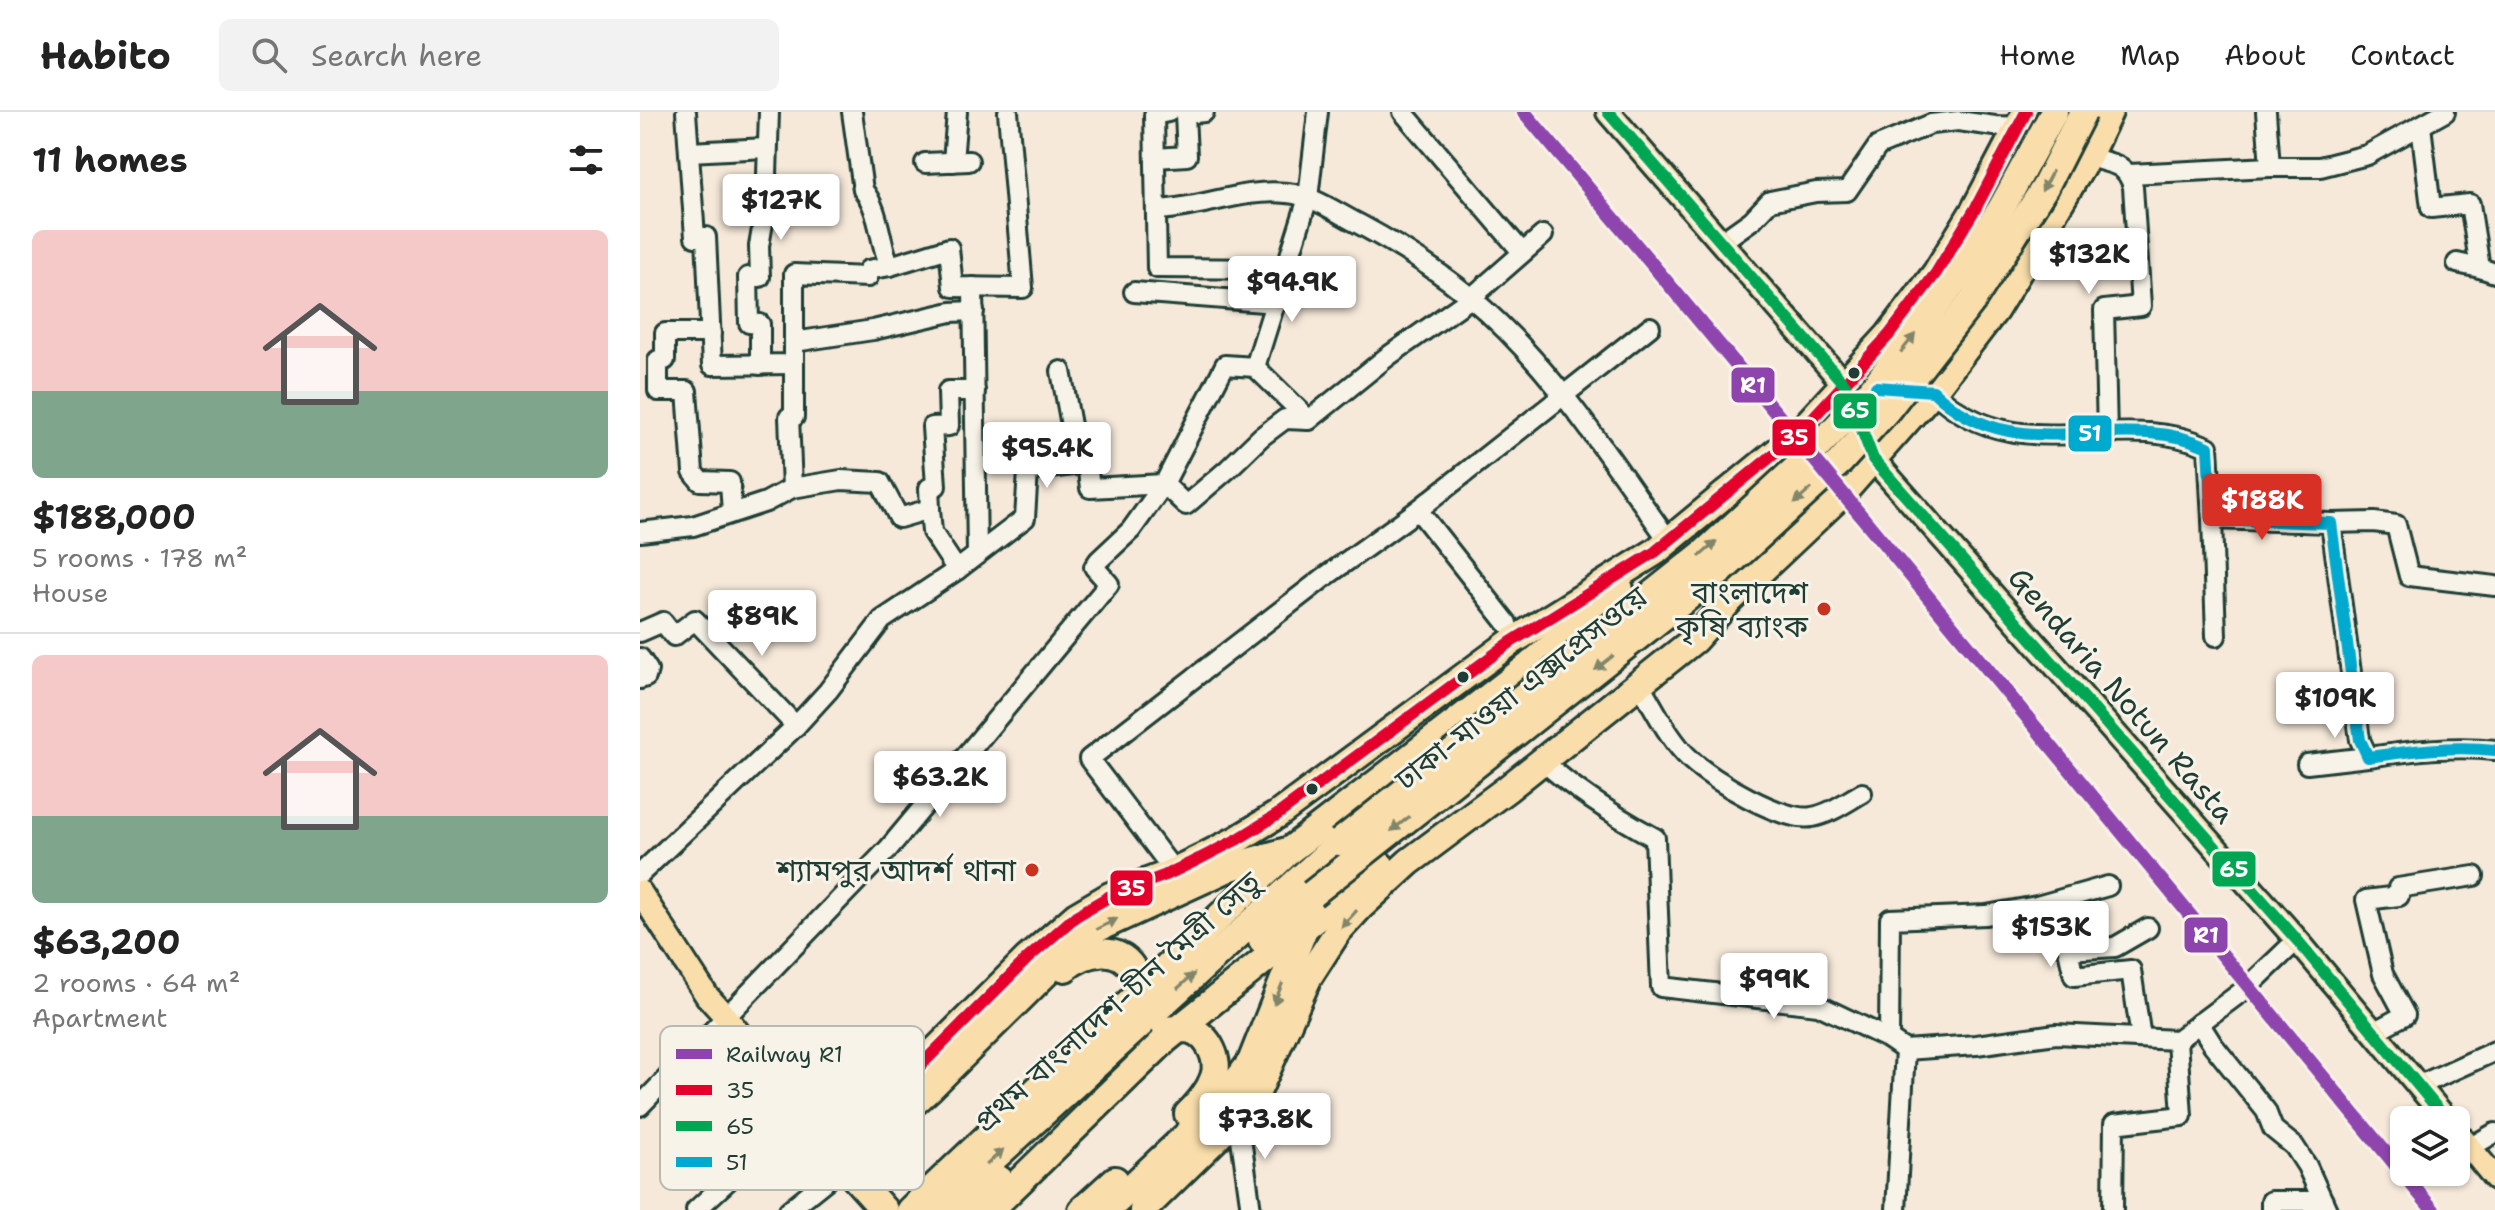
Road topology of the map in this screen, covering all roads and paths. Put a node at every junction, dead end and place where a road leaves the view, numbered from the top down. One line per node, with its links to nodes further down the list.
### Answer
1 (686, 112): 19 (street)
2 (769, 112): 18 (street)
3 (852, 112): 31 (street)
4 (957, 112): 22 (street)
5 (1008, 112): 34 (street)
6 (1168, 112): 21 (street)
7 (1204, 112): 21 (street)
8 (1318, 112): 25 (street)
9 (1403, 112): 29 (street)
10 (1608, 112): 28 (main road)
11 (2054, 112): 79 (highway, ঢাকা-মাওয়া এক্সপ্রেসওয়ে, one-way to 11, bridge)
12 (2083, 112): 86 (highway, ঢাকা-মাওয়া এক্সপ্রেসওয়ে, one-way to 86, bridge)
13 (2109, 112): 20 (highway)
14 (2266, 112): 23 (street)
15 (2445, 112): 17 (street)
16 (2024, 119): 20 (street); 28 (street); 46 (highway)
17 (2421, 126): 23 (street); 33 (street)
18 (767, 148): 19 (street); 43 (street)
19 (689, 152): 40 (street)
20 (2088, 156): 24 (street); 48 (highway)
21 (1155, 158): 26 (street)
22 (925, 163)
23 (2270, 167): 24 (street)
24 (2129, 174): 51 (street)
25 (1308, 198): 26 (street); 32 (street); 36 (street)
26 (1156, 210): 32 (street)
27 (1543, 235): 29 (street)
28 (1721, 242): 46 (main road)
29 (1522, 252): 36 (street)
30 (2457, 263): 33 (street)
31 (890, 266): 34 (street); 41 (street)
32 (1288, 269): 37 (street)
33 (2487, 270)
34 (973, 287): 38 (street)
35 (1134, 292): 37 (street)
36 (1471, 298): 49 (street); 50 (street)
37 (1277, 303): 44 (street)
38 (974, 311): 41 (street); 47 (street)
39 (1650, 327): 49 (street)
40 (711, 333): 43 (street); 58 (street)
41 (794, 342): 42 (street)
42 (794, 364): 43 (street); 55 (street)
43 (760, 365)
44 (1255, 367): 50 (street); 54 (street)
45 (1061, 371): 53 (street)
46 (1845, 385): 48 (street); 52 (main road); 62 (highway)
47 (975, 391): 56 (street); 63 (street)
48 (1933, 391): 51 (street); 52 (highway)
49 (1565, 396): 57 (street); 62 (street)
50 (1309, 420): 54 (street)
51 (2107, 434): 59 (street)
52 (1873, 459): 66 (highway); 89 (main road, Gendaria Notun Rasta)
53 (1087, 463): 54 (street); 63 (street)
54 (1164, 484): 90 (street)
55 (792, 488): 56 (street); 58 (street)
56 (930, 509): 64 (street)
57 (1418, 510): 67 (street); 81 (street)
58 (732, 513): 61 (street)
59 (2212, 519): 60 (street); 69 (street)
60 (2331, 523): 65 (street); 75 (street)
61 (640, 532)
62 (1662, 546): 80 (highway); 81 (highway)
63 (977, 554): 64 (street)
64 (957, 570): 73 (street)
65 (2495, 586)
66 (1730, 600): 72 (highway); 87 (highway)
67 (1507, 623)
68 (640, 632): 73 (street)
69 (2216, 636)
70 (640, 658): 71 (street)
71 (640, 679)
72 (1639, 683): 76 (highway); 78 (street)
73 (796, 726): 82 (street)
74 (2495, 750): 75 (street)
75 (2368, 757): 77 (street)
76 (1543, 761): 97 (street); 108 (highway, one-way to 108)
77 (2307, 764)
78 (1862, 793)
79 (1340, 842): 80 (highway); 91 (highway, প্রথম বাংলাদেশ-চীন মৈত্রী সেতু, one-way to 79)
80 (1290, 850): 91 (highway); 105 (highway, one-way to 80)
81 (1174, 871): 101 (highway)
82 (640, 874)
83 (2474, 876): 95 (street)
84 (2108, 886): 97 (street)
85 (640, 892): 90 (main road)
86 (1312, 894): 87 (highway); 91 (highway, ঢাকা-মাওয়া এক্সপ্রেসওয়ে)
87 (1305, 926): 91 (highway); 127 (highway, one-way to 127)
88 (2148, 928): 96 (street)
89 (2297, 940): 92 (street); 95 (main road, Gendaria Notun Rasta)
90 (727, 1018): 93 (street); 94 (main road)
91 (1154, 1018): 104 (highway); 122 (highway); 123 (highway, প্রথম বাংলাদেশ-চীন মৈত্রী সেতু, one-way to 91); 124 (highway); 125 (highway); 126 (highway)
92 (2199, 1023): 98 (street); 117 (street)
93 (718, 1026)
94 (733, 1026)
95 (2375, 1031): 103 (main road, Gendaria Notun Rasta)
96 (2141, 1038): 98 (street); 99 (street)
97 (1889, 1039): 99 (street)
98 (2177, 1040): 131 (street)
99 (1905, 1050): 130 (street)
100 (2495, 1051): 103 (street)
101 (924, 1062)
102 (660, 1084): 106 (street)
103 (2420, 1085): 107 (main road, Gendaria Notun Rasta)
104 (924, 1092)
105 (924, 1093)
106 (640, 1106)
107 (2436, 1106)
108 (1238, 1117): 128 (highway); 129 (street)
109 (2495, 1133): 110 (street)
110 (2470, 1138)
111 (2470, 1148): 112 (main road)
112 (2495, 1178)
113 (718, 1190): 118 (street)
114 (812, 1190): 119 (street)
115 (869, 1190): 120 (highway)
116 (881, 1190): 121 (highway)
117 (2325, 1206): 132 (street)
118 (696, 1210)
119 (789, 1210)
120 (884, 1210)
121 (903, 1210)
122 (910, 1210)
123 (937, 1210)
124 (967, 1210)
125 (990, 1210)
126 (1082, 1210)
127 (1107, 1210)
128 (1143, 1210)
129 (1251, 1210)
130 (1896, 1210)
131 (2113, 1210)
132 (2271, 1210)

